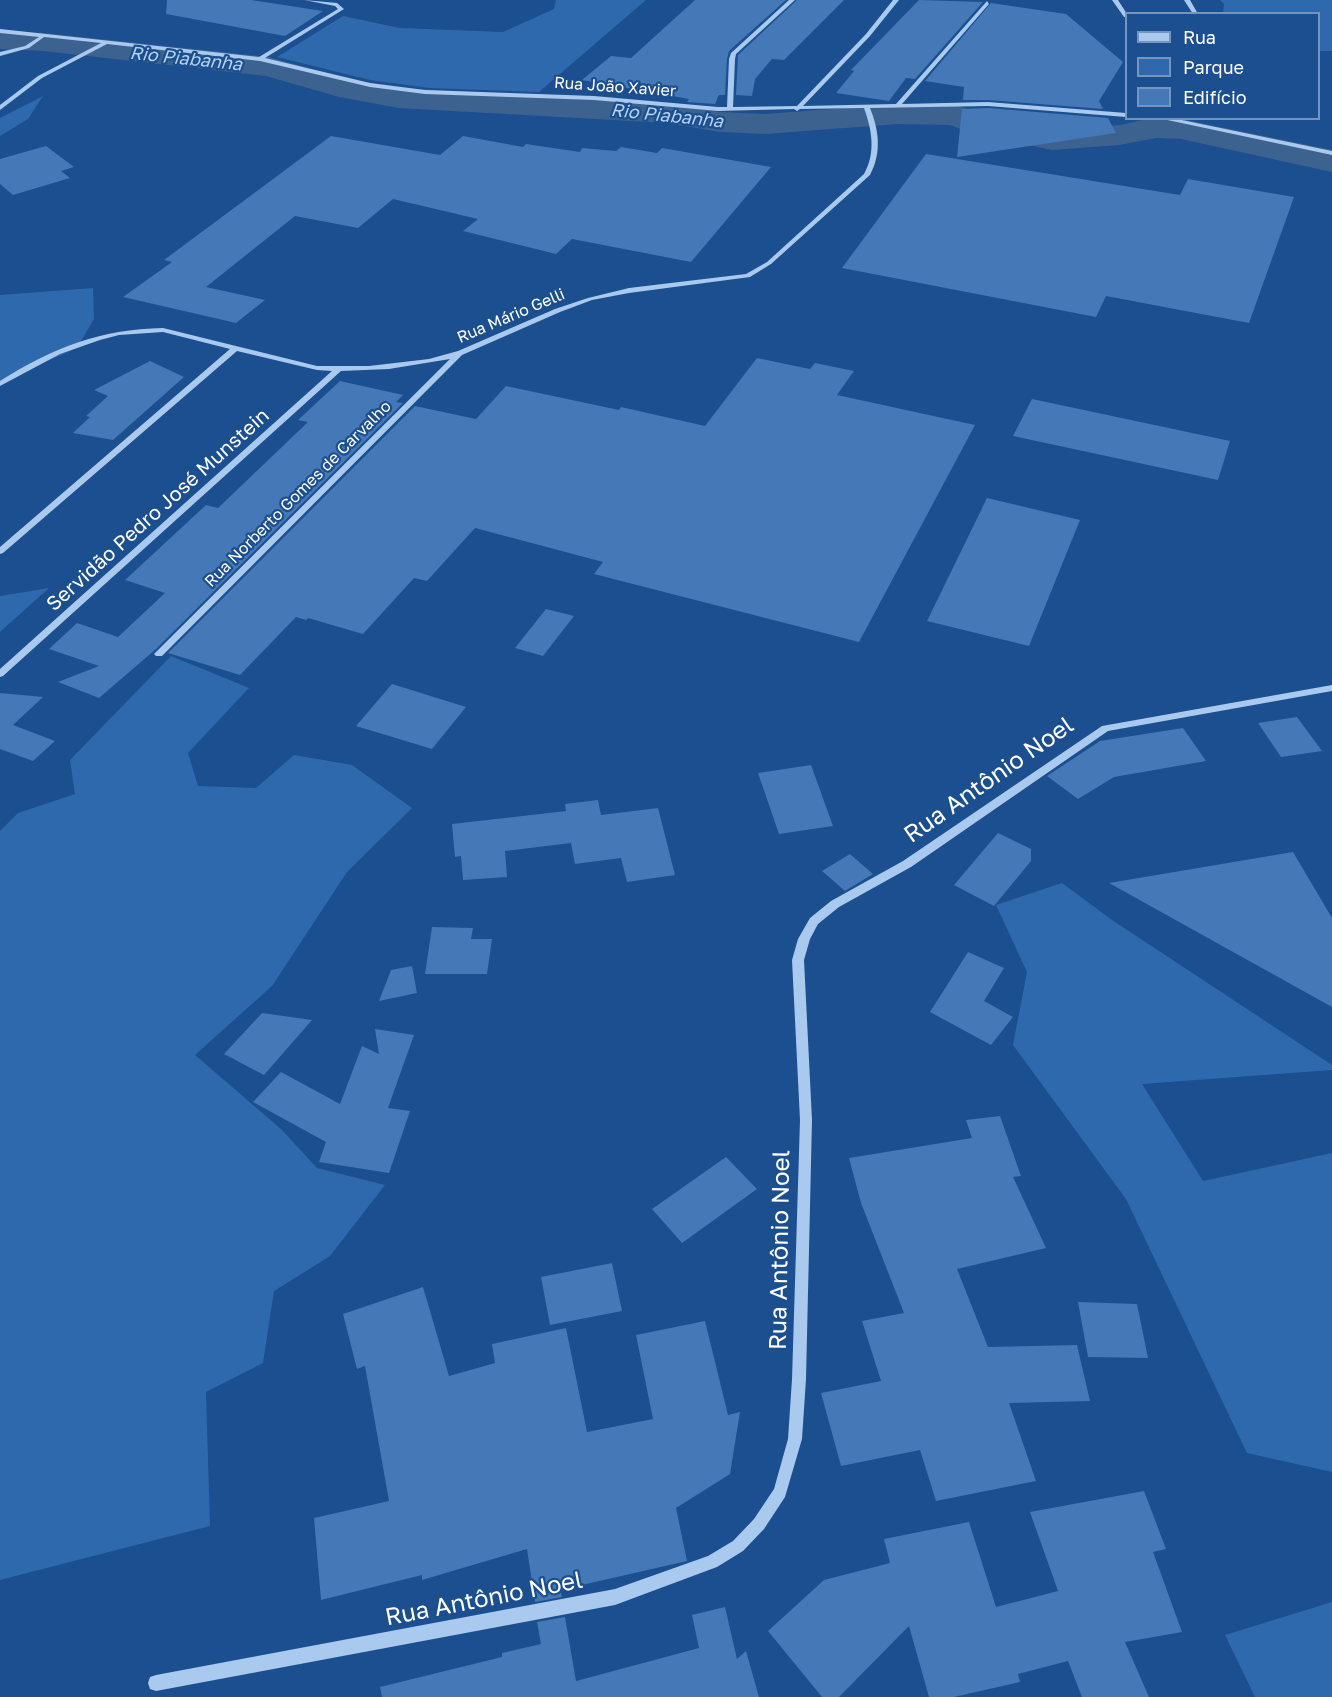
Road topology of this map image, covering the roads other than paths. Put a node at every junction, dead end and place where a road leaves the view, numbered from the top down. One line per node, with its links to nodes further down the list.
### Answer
1 (307, 0): 11 (street)
2 (792, 0): 14 (street)
3 (896, 0): 15 (street)
4 (1115, 0): 6 (street)
5 (987, 3): 12 (street)
6 (1125, 15)
7 (0, 31): 8 (street, Rua João Xavier)
8 (40, 38): 9 (street, Rua João Xavier); 10 (street)
9 (104, 44): 11 (street, Rua João Xavier); 13 (street, Rua João Xavier)
10 (0, 54)
11 (260, 59): 14 (street, Rua João Xavier)
12 (897, 106): 16 (street, Rua João Xavier); 17 (street, Rua João Xavier)
13 (0, 108)
14 (730, 109): 15 (street, Rua João Xavier)
15 (797, 109): 16 (street, Rua João Xavier)
16 (867, 109): 21 (street, Rua Mário Gelli)
17 (1125, 115)
18 (1171, 120): 19 (street)
19 (1332, 153)
20 (237, 347): 22 (street, Rua Mário Gelli); 23 (street, Rua Mário Gelli); 24 (street)
21 (458, 354): 22 (street, Rua Mário Gelli); 25 (street, Rua Norberto Gomes de Carvalho)
22 (338, 370): 26 (street, Servidão Pedro José Munstein)
23 (0, 384)
24 (0, 551)
25 (159, 654)
26 (0, 674)
27 (1332, 687): 28 (street, Rua Antônio Noel)
28 (156, 1683)

